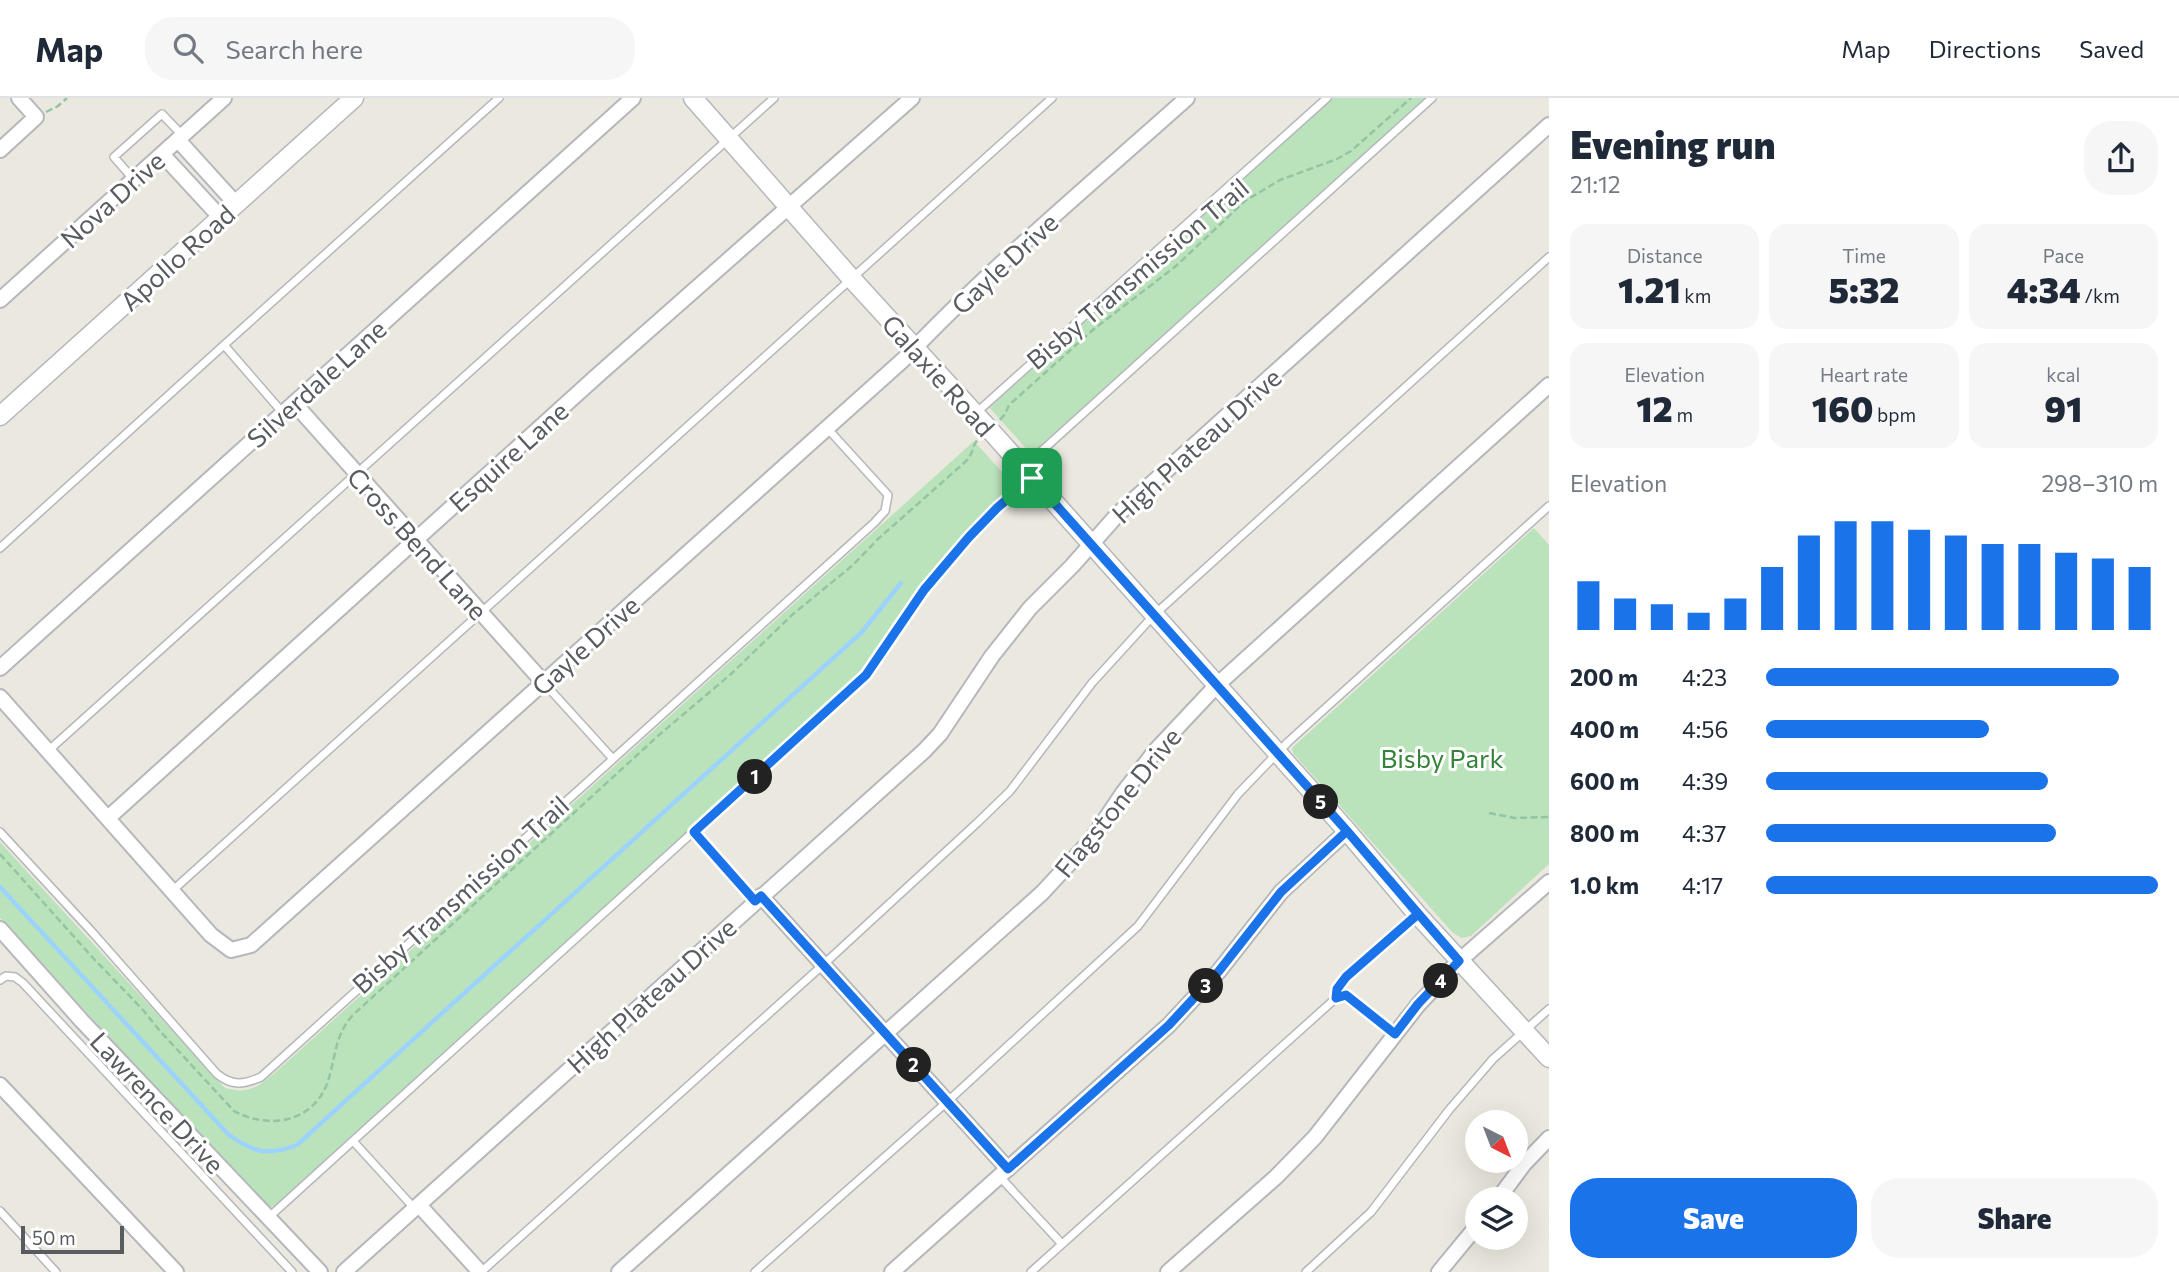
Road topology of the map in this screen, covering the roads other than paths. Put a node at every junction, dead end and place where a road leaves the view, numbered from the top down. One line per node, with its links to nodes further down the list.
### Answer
1 (19, 98): 16 (street)
2 (224, 98): 14 (street, Nova Drive)
3 (354, 98): 19 (street, Apollo Road)
4 (499, 98): 25 (lane)
5 (633, 98): 28 (street, Silverdale Lane)
6 (693, 98): 15 (street, Galaxie Road)
7 (774, 98): 15 (lane)
8 (912, 98): 20 (street, Esquire Lane)
9 (1052, 98): 23 (lane)
10 (1186, 98): 26 (street, Gayle Drive)
11 (1327, 98): 29 (lane)
12 (1432, 98): 32 (lane)
13 (1549, 125): 36 (street, High Plateau Drive)
14 (180, 138): 17 (street, Nova Drive); 18 (lane); 19 (street)
15 (729, 138): 20 (street, Galaxie Road); 33 (lane)
16 (0, 150)
17 (162, 154): 18 (street, Nova Drive); 21 (street)
18 (134, 180): 24 (street, Nova Drive)
19 (236, 204): 21 (street, Apollo Road)
20 (790, 207): 23 (street, Galaxie Road); 35 (street, Esquire Lane)
21 (221, 218): 30 (street, Apollo Road)
22 (1549, 257): 39 (lane)
23 (851, 278): 26 (street, Galaxie Road); 38 (lane)
24 (0, 300)
25 (224, 345): 28 (lane); 37 (lane)
26 (914, 348): 29 (street, Galaxie Road); 31 (street, Gayle Drive)
27 (1549, 385): 42 (street, Flagstone Drive)
28 (288, 408): 33 (street, Cross Bend Lane); 40 (street, Silverdale Lane)
29 (975, 414): 32 (street, Galaxie Road)
30 (0, 416)
31 (827, 427): 41 (street, Gayle Drive); 46 (lane)
32 (1027, 473): 36 (street, Galaxie Road); 50 (lane)
33 (356, 475): 35 (street, Cross Bend Lane); 44 (lane)
34 (1549, 506): 45 (lane)
35 (415, 541): 38 (street, Cross Bend Lane); 47 (street, Esquire Lane)
36 (1091, 544): 39 (street, Galaxie Road); 53 (street, High Plateau Drive)
37 (0, 548)
38 (480, 613): 41 (street, Cross Bend Lane); 52 (lane)
39 (1154, 615): 42 (street, Galaxie Road); 57 (lane)
40 (0, 668)
41 (544, 683): 46 (lane); 52 (street, Gayle Drive)
42 (1217, 685): 45 (street, Galaxie Road); 62 (street, Flagstone Drive)
43 (0, 697): 44 (street, Gayle Drive)
44 (48, 751): 47 (street, Gayle Drive)
45 (1278, 754): 48 (street, Galaxie Road); 66 (lane)
46 (613, 759): 49 (lane)
47 (108, 818): 52 (street, Gayle Drive)
48 (1347, 831): 54 (street, Galaxie Road); 69 (street)
49 (0, 832)
50 (694, 832): 53 (lane); 68 (lane)
51 (1549, 881): 56 (street)
52 (172, 891)
53 (758, 898): 57 (street); 71 (street, High Plateau Drive)
54 (1418, 914): 56 (street, Galaxie Road); 59 (lane)
55 (0, 929): 73 (street, Lawrence Drive)
56 (1459, 961): 61 (street, Galaxie Road); 63 (street)
57 (824, 964): 62 (street); 81 (lane)
58 (0, 980): 79 (lane)
59 (1336, 998): 63 (lane); 75 (lane)
60 (1549, 1009): 61 (lane)
61 (1525, 1031): 64 (street, Galaxie Road); 87 (lane)
62 (885, 1033): 66 (street); 82 (street, Flagstone Drive)
63 (1395, 1034): 86 (street)
64 (1549, 1058)
65 (0, 1085): 78 (street)
66 (948, 1101): 69 (street); 83 (lane)
67 (1549, 1138): 70 (street)
68 (353, 1141): 71 (lane); 73 (lane)
69 (1004, 1173): 75 (lane); 84 (street)
70 (1508, 1187)
71 (417, 1207): 76 (street, High Plateau Drive); 81 (street)
72 (0, 1211): 77 (lane)
73 (267, 1218): 80 (street, Lawrence Drive)
74 (1465, 1241): 88 (street)
75 (1062, 1244): 85 (lane)
76 (346, 1271)
77 (56, 1272)
78 (176, 1272)
79 (292, 1272)
80 (320, 1272)
81 (480, 1272)
82 (619, 1272)
83 (755, 1272)
84 (892, 1272)
85 (1031, 1272)
86 (1168, 1272)
87 (1306, 1272)
88 (1439, 1272)

